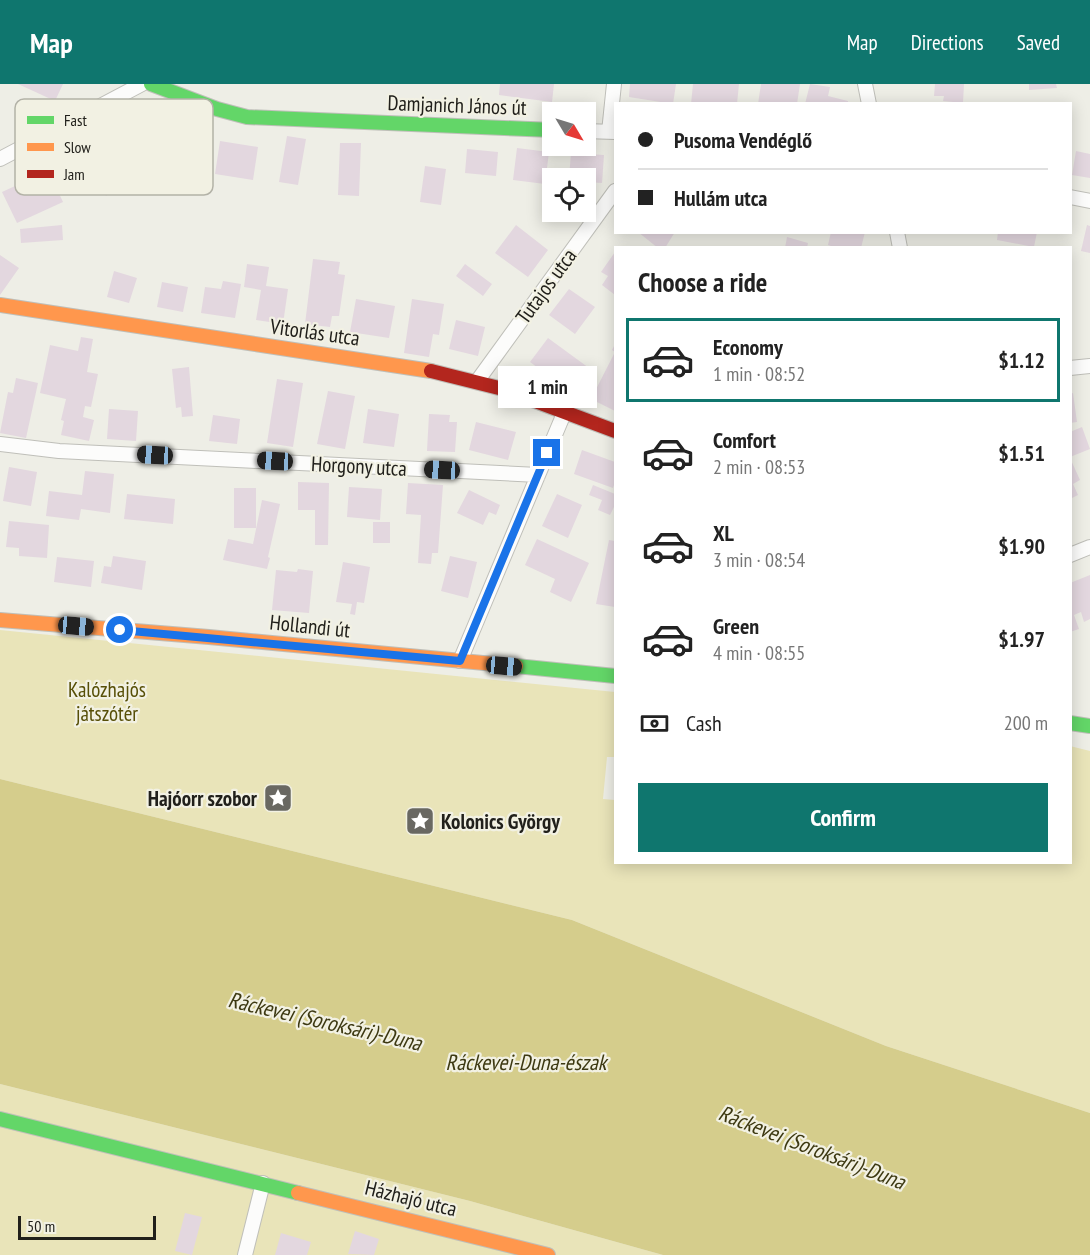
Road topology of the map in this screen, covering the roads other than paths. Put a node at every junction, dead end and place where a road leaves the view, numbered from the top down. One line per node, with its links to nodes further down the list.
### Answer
1 (142, 84): 5 (street)
2 (151, 84): 6 (street, Damjanich János út)
3 (614, 84): 11 (street)
4 (865, 84): 7 (street)
5 (114, 99)
6 (191, 99)
7 (869, 102)
8 (213, 107): 9 (street, Damjanich János út)
9 (542, 130)
10 (596, 131): 11 (street)
11 (612, 132)
12 (15, 151): 13 (street)
13 (0, 159)
14 (614, 192): 20 (street, Tutajos utca)
15 (1072, 197): 16 (street)
16 (1090, 201)
17 (0, 305): 20 (street, Vitorlás utca)
18 (1090, 366): 19 (street)
19 (1072, 368)
20 (478, 380): 21 (street, Vitorlás utca)
21 (565, 411): 22 (street, Vitorlás utca); 24 (street)
22 (614, 431)
23 (0, 444): 24 (street, Horgony utca)
24 (538, 475): 28 (street)
25 (1090, 547): 26 (street)
26 (1072, 554)
27 (0, 620): 28 (street, Hollandi út)
28 (460, 661): 29 (street, Hollandi út)
29 (614, 676)
30 (1072, 723): 31 (street)
31 (1090, 726)
32 (0, 1119): 33 (street, Házhajó utca)
33 (263, 1183): 34 (street, Házhajó utca); 35 (street)
34 (526, 1252): 36 (street, Házhajó utca)
35 (245, 1255)
36 (548, 1255)

